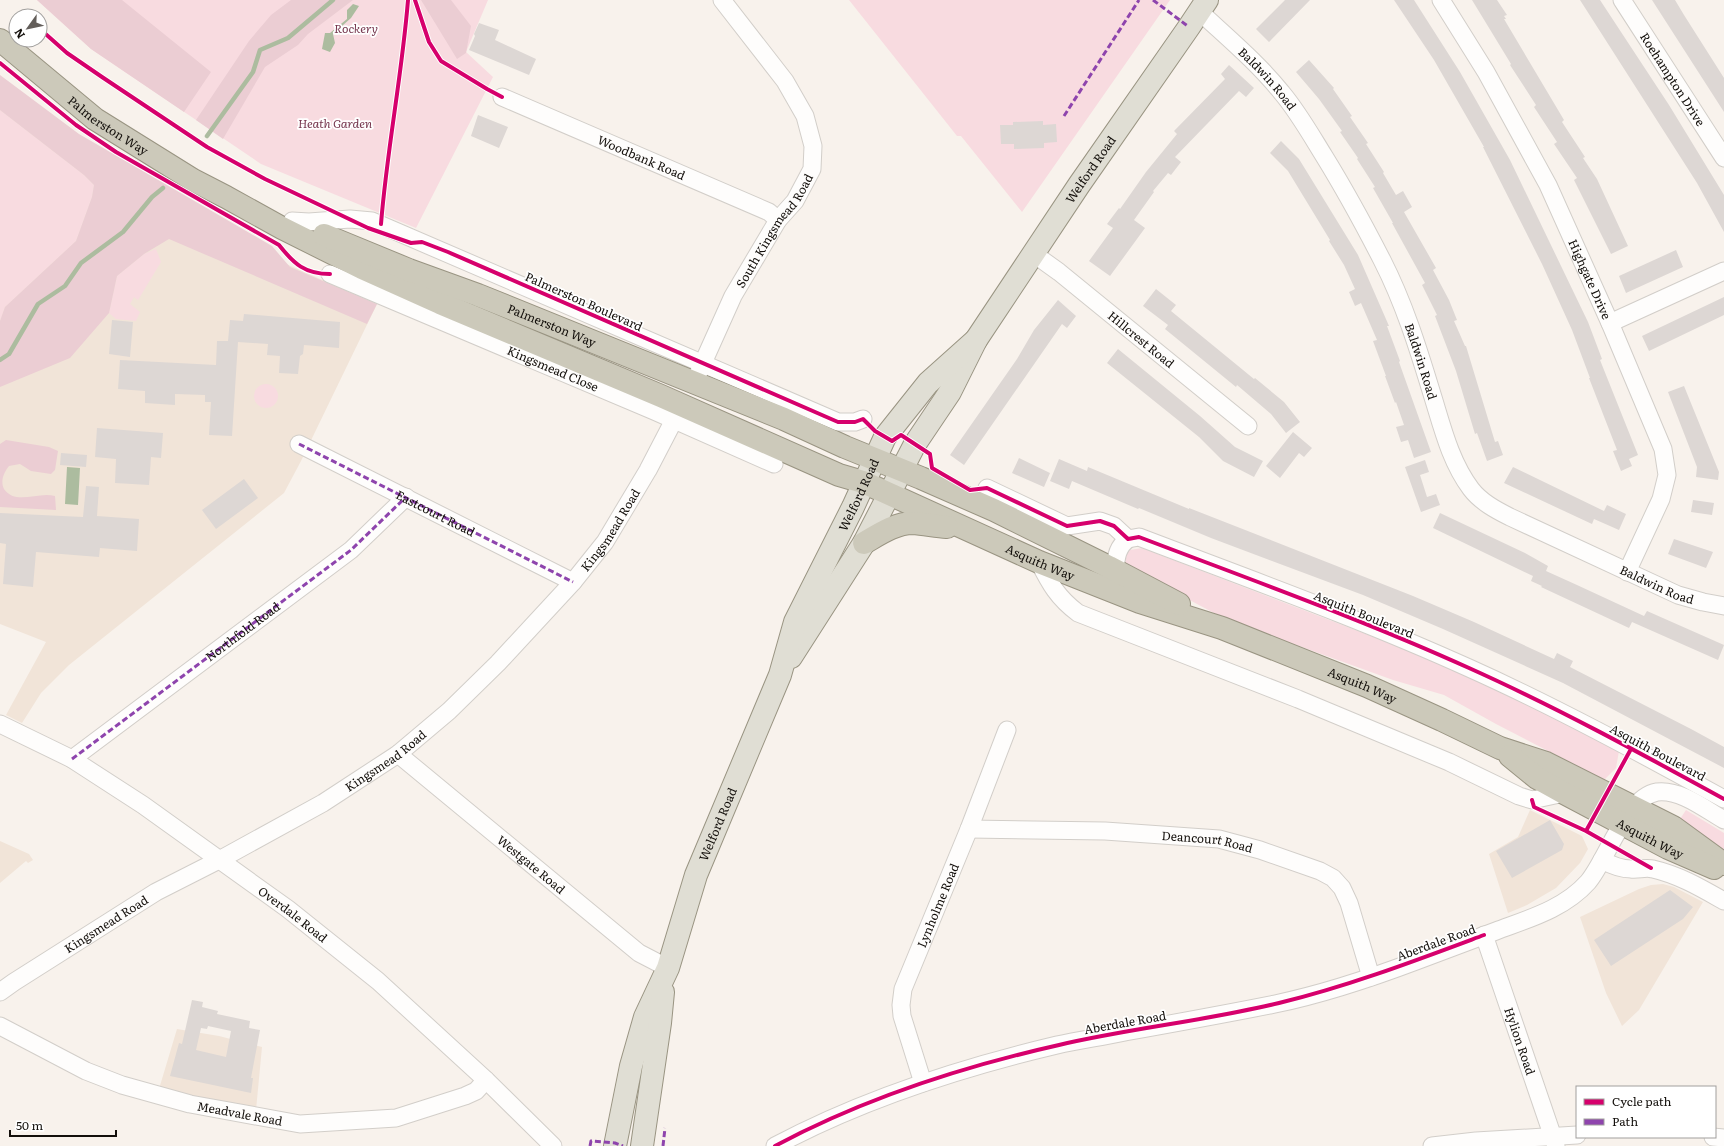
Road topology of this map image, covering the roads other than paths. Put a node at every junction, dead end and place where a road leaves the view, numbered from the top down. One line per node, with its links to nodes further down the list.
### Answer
1 (722, 0): 9 (street, South Kingsmead Road)
2 (1441, 0): 14 (street, Highgate Drive)
3 (1622, 0): 7 (street, Roehampton Drive)
4 (1203, 6): 11 (main road, Welford Road); 35 (street, Baldwin Road)
5 (0, 40): 8 (highway, Palmerston Way)
6 (502, 97): 9 (street, Woodbank Road)
7 (1724, 158)
8 (226, 197): 10 (highway, Palmerston Way); 21 (highway, Palmerston Way)
9 (778, 220): 16 (street, South Kingsmead Road)
10 (292, 221): 16 (street, Palmerston Boulevard); 17 (highway, Palmerston Way)
11 (1034, 254): 15 (main road, Welford Road); 20 (street, Hillcrest Road)
12 (1724, 271): 14 (street)
13 (330, 274): 19 (street, Kingsmead Close)
14 (1610, 323): 35 (street, Highgate Drive)
15 (976, 340): 23 (main road, Welford Road); 25 (main road, Welford Road)
16 (702, 363): 17 (street, South Kingsmead Road); 18 (street, Palmerston Boulevard)
17 (694, 383): 21 (highway); 23 (highway, Palmerston Way)
18 (864, 419)
19 (674, 420): 24 (street, Kingsmead Close); 36 (street, Kingsmead Road)
20 (1248, 426)
21 (747, 433): 26 (highway, Palmerston Way)
22 (300, 444): 29 (street, Eastcourt Road)
23 (874, 459): 25 (highway, Asquith Way); 26 (main road, Welford Road)
24 (774, 464)
25 (901, 470): 28 (main road, Welford Road); 34 (highway, Asquith Way)
26 (863, 482): 28 (highway, Asquith Way); 39 (main road, Welford Road)
27 (987, 488): 31 (street)
28 (889, 495): 30 (highway, Asquith Way); 32 (main road, Welford Road)
29 (406, 497): 36 (street, Eastcourt Road); 44 (street, Northfold Road)
30 (964, 529): 32 (highway); 33 (highway, Asquith Way)
31 (1128, 539): 34 (street); 46 (street, Asquith Boulevard)
32 (864, 543): 39 (main road, Welford Road)
33 (1039, 562): 38 (highway, Asquith Way); 45 (street)
34 (1116, 570): 38 (highway, Asquith Way)
35 (1627, 572): 37 (street, Baldwin Road)
36 (573, 582): 43 (street, Kingsmead Road)
37 (1724, 606)
38 (1222, 628): 42 (highway, Asquith Way)
39 (780, 675): 56 (main road, Welford Road)
40 (0, 724): 44 (street, Overdale Road)
41 (1007, 730): 49 (street, Lynholme Road)
42 (1500, 748): 45 (highway, Asquith Way); 47 (highway, Asquith Way)
43 (398, 754): 50 (street, Kingsmead Road); 56 (street, Westgate Road)
44 (72, 759): 50 (street, Overdale Road)
45 (1564, 793): 47 (highway, Asquith Way)
46 (1724, 798)
47 (1628, 816): 48 (street); 51 (street, Aberdale Road); 52 (highway, Asquith Way); 53 (highway, Asquith Way)
48 (1724, 820)
49 (969, 829): 57 (street, Deancourt Road); 61 (street, Lynholme Road)
50 (221, 860): 58 (street, Kingsmead Road); 60 (street, Overdale Road)
51 (1602, 860): 54 (street); 55 (street, Aberdale Road)
52 (1724, 864)
53 (1724, 872)
54 (1724, 901)
55 (1484, 935): 57 (street, Aberdale Road); 64 (street, Hylion Road)
56 (666, 972): 63 (main road, Welford Road); 66 (main road, Welford Road)
57 (1371, 977): 61 (street, Aberdale Road)
58 (0, 992)
59 (0, 1026): 60 (street, Meadvale Road)
60 (486, 1080): 65 (street, Overdale Road)
61 (923, 1083): 67 (street, Aberdale Road)
62 (1576, 1135): 64 (street)
63 (646, 1141)
64 (1555, 1141): 68 (street)
65 (553, 1146)
66 (615, 1146)
67 (775, 1146)
68 (1432, 1146)

